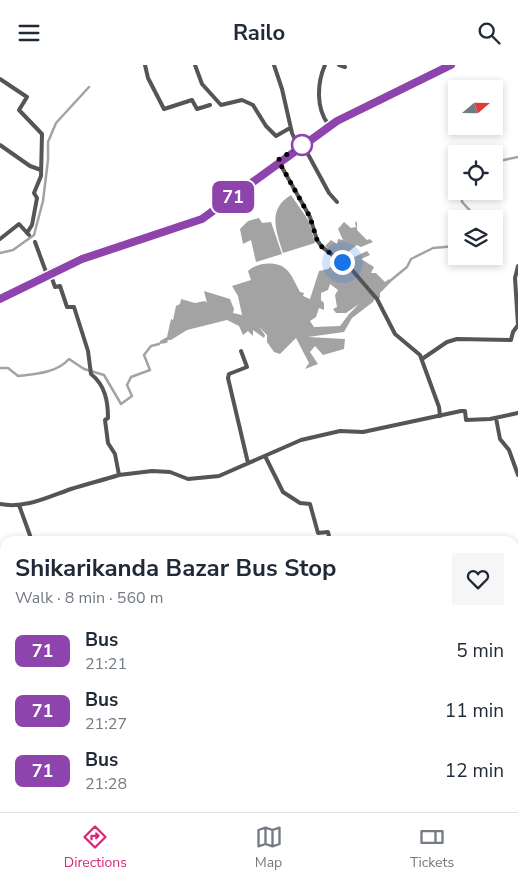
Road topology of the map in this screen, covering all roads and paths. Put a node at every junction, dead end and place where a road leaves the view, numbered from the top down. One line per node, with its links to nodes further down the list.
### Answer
1 (145, 65): 10 (street)
2 (195, 65): 12 (street)
3 (274, 65): 12 (street)
4 (324, 65): 11 (street)
5 (339, 65): 8 (street)
6 (446, 65): 11 (highway)
7 (451, 65): 14 (highway)
8 (345, 67)
9 (0, 79): 16 (street)
10 (210, 105)
11 (328, 124): 14 (highway)
12 (290, 127): 14 (street)
13 (0, 145): 16 (street)
14 (300, 145): 15 (highway); 17 (street)
15 (279, 161): 21 (highway); 24 (street)
16 (41, 170): 18 (street)
17 (337, 202)
18 (0, 239)
19 (36, 242): 21 (street)
20 (518, 266): 24 (street)
21 (48, 272): 22 (highway); 30 (street)
22 (0, 297)
23 (241, 351): 29 (street)
24 (422, 359): 26 (street)
25 (518, 413): 27 (street)
26 (440, 416): 27 (street); 29 (street)
27 (496, 418): 31 (street)
28 (266, 458): 35 (street)
29 (248, 463): 30 (street)
30 (119, 475): 33 (street)
31 (518, 475)
32 (0, 504): 33 (street)
33 (19, 505): 34 (street)
34 (30, 536)
35 (329, 536)

